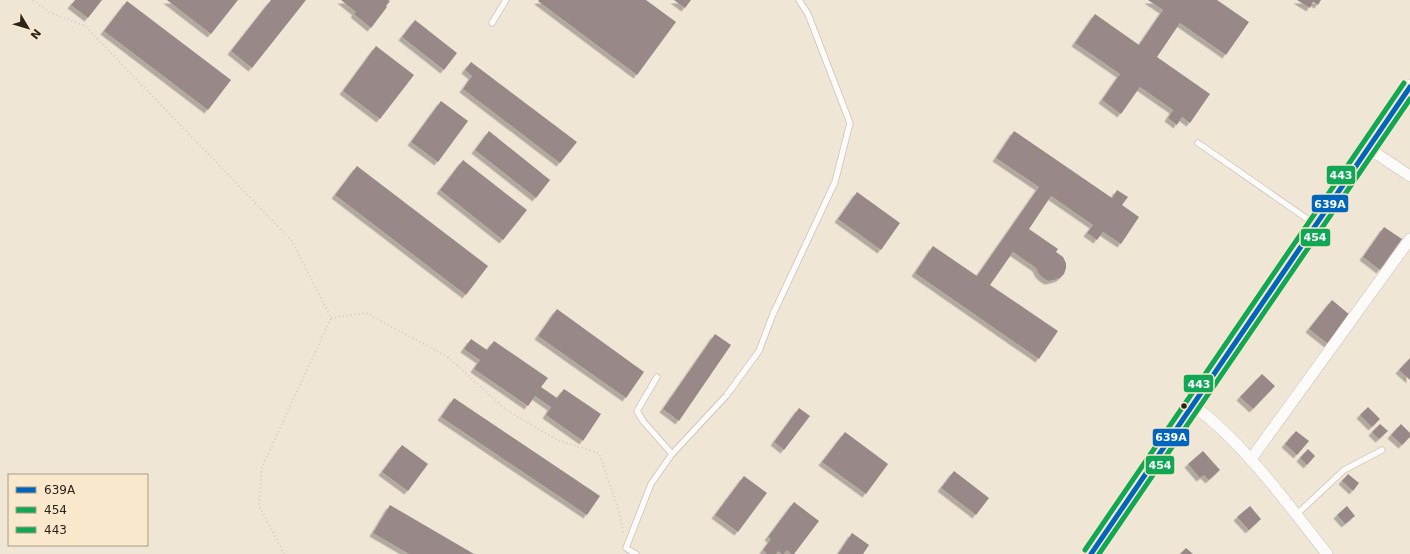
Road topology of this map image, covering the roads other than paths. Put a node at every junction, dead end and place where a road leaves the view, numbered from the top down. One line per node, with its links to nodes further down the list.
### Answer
1 (506, 0): 3 (lane)
2 (799, 0): 13 (lane)
3 (492, 23)
4 (1410, 87): 6 (main road)
5 (1198, 143): 8 (lane)
6 (1368, 148): 7 (street); 8 (main road)
7 (1410, 176)
8 (1316, 225): 11 (main road)
9 (1410, 239): 14 (street)
10 (657, 377): 13 (lane)
11 (1193, 405): 14 (street); 17 (main road)
12 (1382, 450): 15 (lane)
13 (672, 454): 16 (lane)
14 (1251, 459): 15 (street)
15 (1296, 515): 18 (street)
16 (636, 554)
17 (1091, 554)
18 (1327, 554)

